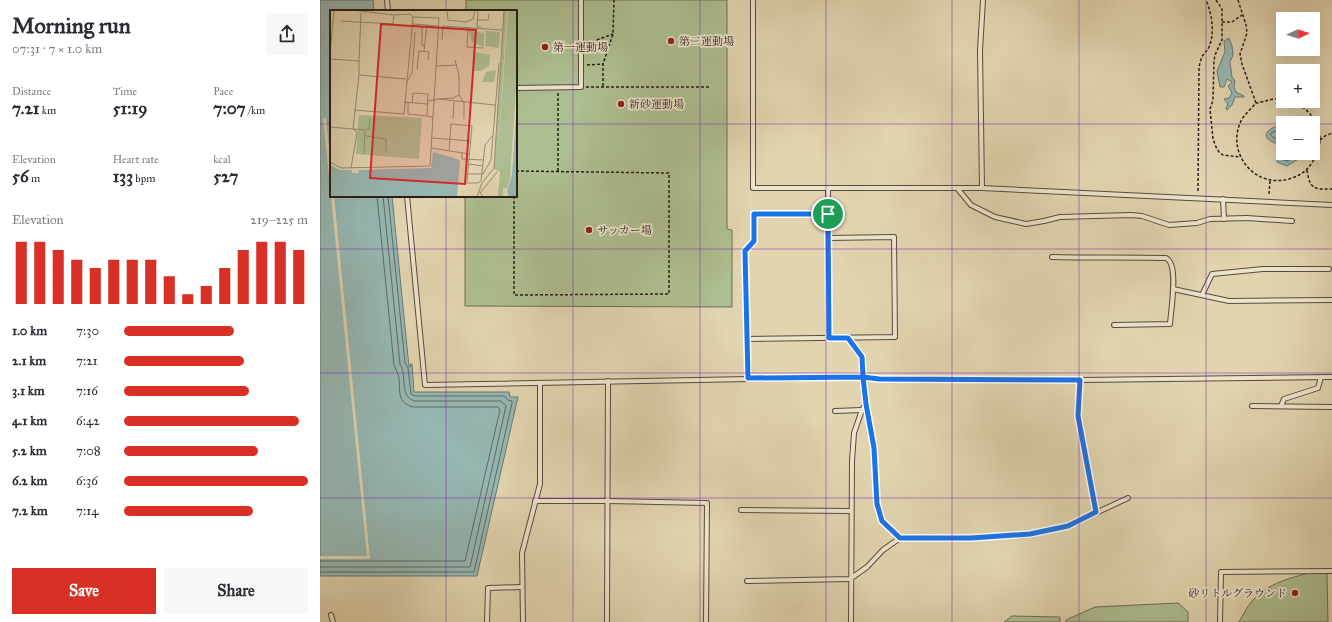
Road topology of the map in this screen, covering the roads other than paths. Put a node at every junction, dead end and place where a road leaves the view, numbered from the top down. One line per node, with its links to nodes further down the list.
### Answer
1 (387, 0): 5 (lane)
2 (581, 0): 6 (lane)
3 (753, 0): 7 (lane)
4 (982, 0): 9 (lane)
5 (388, 10)
6 (517, 88)
7 (828, 188): 8 (lane); 13 (lane)
8 (957, 188): 9 (lane); 14 (lane)
9 (982, 188): 11 (lane)
10 (407, 197): 32 (lane)
11 (1223, 199): 12 (lane); 14 (lane)
12 (1332, 204)
13 (828, 214): 16 (lane); 25 (lane)
14 (1224, 218): 15 (lane)
15 (1292, 221)
16 (828, 238): 23 (lane); 24 (lane)
17 (1052, 257): 19 (lane)
18 (1328, 269): 20 (lane)
19 (1173, 289): 20 (lane); 22 (lane)
20 (1202, 295): 21 (lane)
21 (1332, 300)
22 (1114, 325)
23 (829, 338): 24 (lane); 25 (lane)
24 (848, 338): 26 (lane)
25 (747, 339): 29 (lane)
26 (863, 377): 29 (lane); 30 (lane); 33 (lane)
27 (1321, 377): 28 (lane); 30 (lane); 35 (lane)
28 (1332, 377)
29 (748, 378): 31 (lane)
30 (1080, 380): 44 (lane)
31 (608, 381): 32 (lane); 41 (lane)
32 (540, 382): 40 (lane)
33 (866, 404): 37 (lane); 45 (lane)
34 (1252, 406): 35 (lane)
35 (1281, 406): 36 (lane)
36 (1332, 407)
37 (862, 410): 38 (lane); 43 (lane)
38 (835, 412)
39 (1128, 498): 44 (lane)
40 (535, 501): 41 (lane); 49 (lane)
41 (608, 501): 54 (lane); 55 (lane)
42 (741, 510): 43 (lane)
43 (852, 511): 47 (lane)
44 (1096, 512): 45 (lane)
45 (900, 538): 47 (lane)
46 (1332, 571): 57 (lane)
47 (850, 579): 48 (lane); 56 (lane)
48 (747, 581)
49 (522, 587): 52 (lane); 53 (lane)
50 (331, 615): 51 (lane)
51 (333, 622)
52 (488, 622)
53 (523, 622)
54 (607, 622)
55 (706, 622)
56 (850, 622)
57 (1220, 622)

